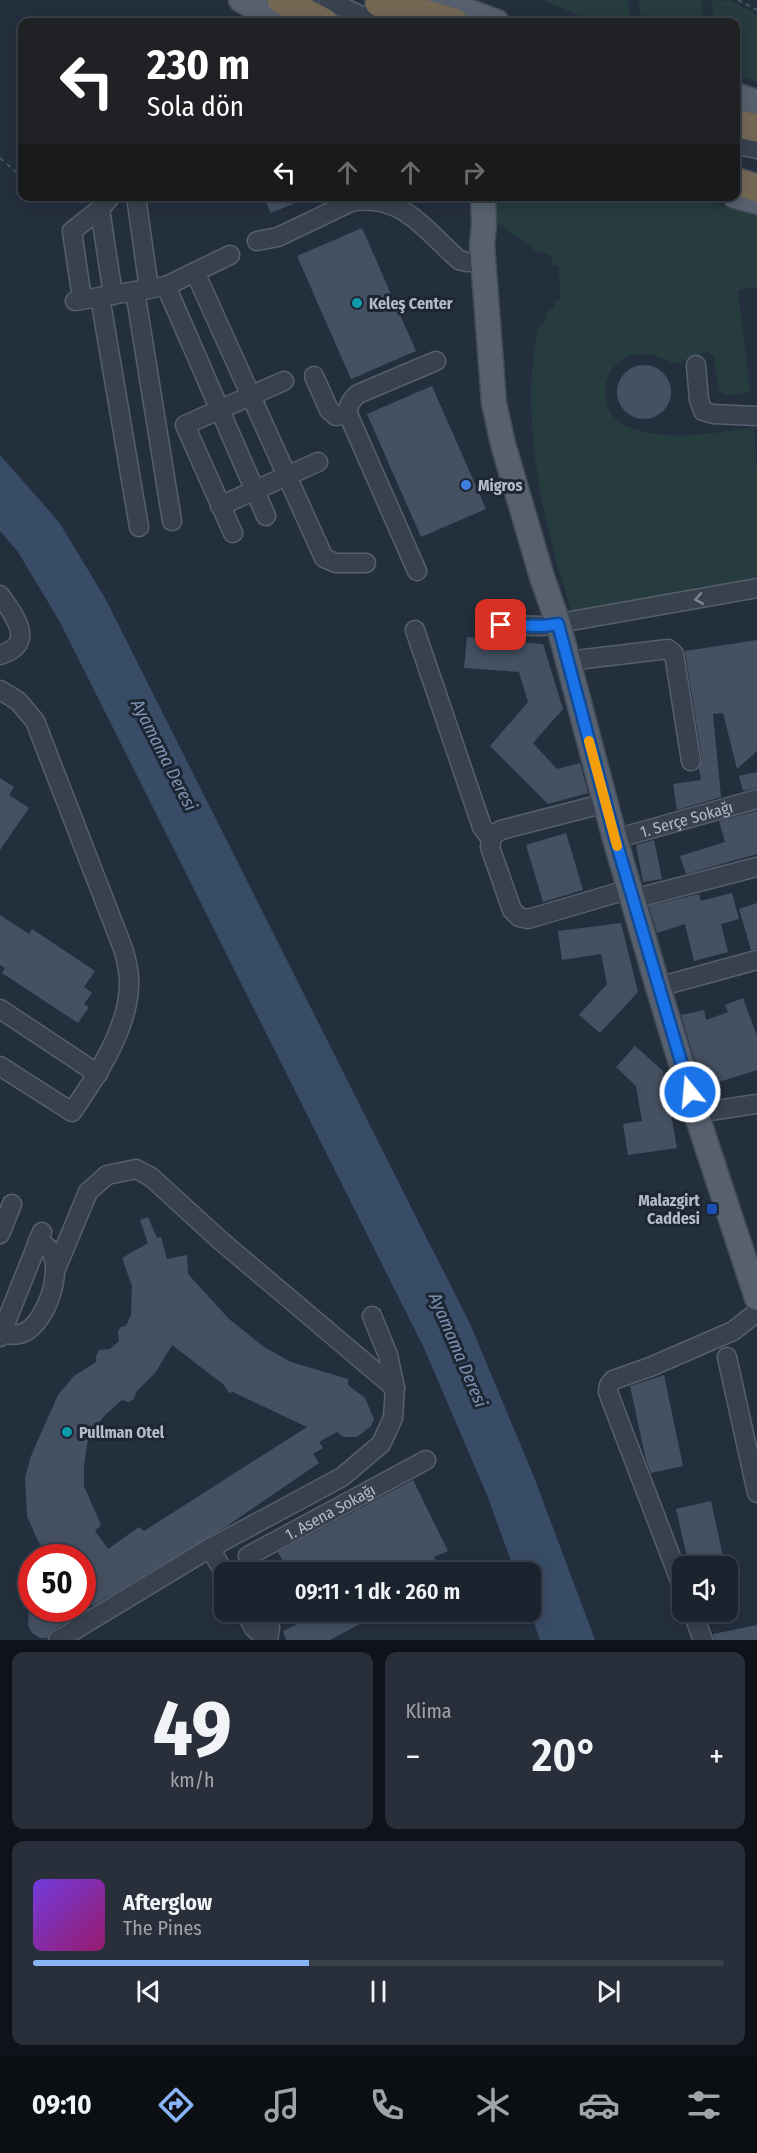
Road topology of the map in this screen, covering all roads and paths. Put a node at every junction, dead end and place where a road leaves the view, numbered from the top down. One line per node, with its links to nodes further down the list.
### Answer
1 (241, 0): 8 (main road)
2 (281, 0): 9 (highway)
3 (328, 0): 6 (street)
4 (438, 0): 12 (main road)
5 (738, 0): 7 (path)
6 (375, 8): 10 (highway); 11 (highway)
7 (757, 10)
8 (274, 18)
9 (316, 18)
10 (409, 18)
11 (431, 18)
12 (485, 18)
13 (740, 97): 14 (main road)
14 (757, 102)
15 (740, 106): 16 (highway)
16 (757, 109)
17 (740, 124): 18 (highway)
18 (757, 128)
19 (740, 145): 20 (street)
20 (757, 149)
21 (0, 158): 24 (path)
22 (740, 168): 23 (highway)
23 (757, 172)
24 (18, 174)
25 (740, 183): 26 (highway)
26 (757, 188)
27 (740, 197): 33 (main road)
28 (137, 201): 39 (street)
29 (355, 201): 35 (street)
30 (372, 201): 36 (street)
31 (472, 201): 36 (main road)
32 (483, 201): 36 (main road)
33 (757, 202)
34 (106, 203): 40 (street); 40 (street)
35 (257, 241)
36 (483, 253): 61 (main road)
37 (230, 255): 38 (street)
38 (195, 273): 39 (street); 45 (street)
39 (150, 289): 40 (street); 46 (street); 54 (street)
40 (107, 296): 55 (street)
41 (436, 361): 47 (street)
42 (696, 365): 48 (street)
43 (314, 376): 47 (street)
44 (284, 381): 45 (street)
45 (251, 396): 46 (street); 50 (street)
46 (220, 410): 51 (street); 52 (street)
47 (348, 414): 58 (street)
48 (757, 416)
49 (318, 462): 50 (street)
50 (287, 476): 51 (street); 57 (street)
51 (255, 491): 52 (street); 53 (street)
52 (220, 506): 56 (street)
53 (266, 516)
54 (172, 521)
55 (139, 527)
56 (233, 533)
57 (366, 563)
58 (417, 571)
59 (757, 588): 61 (street, one-way to 61)
60 (0, 595): 64 (street)
61 (558, 624): 62 (street); 65 (main road)
62 (501, 625)
63 (415, 630): 71 (street)
64 (0, 655)
65 (568, 661): 67 (street); 69 (main road)
66 (0, 690): 78 (street)
67 (691, 761)
68 (757, 799): 70 (street, 1. Serçe Sokağı)
69 (606, 803): 70 (main road); 71 (street)
70 (615, 838): 73 (main road)
71 (491, 839): 73 (street)
72 (757, 867): 73 (street)
73 (631, 894): 75 (main road)
74 (757, 960): 75 (street)
75 (658, 987): 80 (main road)
76 (0, 1009): 78 (street)
77 (0, 1066): 78 (street)
78 (98, 1074)
79 (757, 1104): 80 (street)
80 (696, 1113): 83 (main road)
81 (12, 1204): 82 (street)
82 (0, 1234)
83 (749, 1245): 85 (main road)
84 (56, 1269): 88 (street); 88 (street); 90 (street)
85 (757, 1298)
86 (757, 1312): 96 (street)
87 (372, 1316): 90 (street)
88 (1, 1335)
89 (727, 1357): 91 (street)
90 (395, 1388): 95 (street)
91 (750, 1423): 92 (street)
92 (752, 1446): 94 (street)
93 (426, 1460): 98 (street, 1. Asena Sokağı)
94 (757, 1493)
95 (210, 1548): 97 (street); 102 (street)
96 (672, 1560)
97 (218, 1562)
98 (250, 1562)
99 (251, 1622): 103 (street)
100 (268, 1622): 103 (street)
101 (696, 1622): 104 (street)
102 (58, 1640)
103 (267, 1640)
104 (703, 1640)

